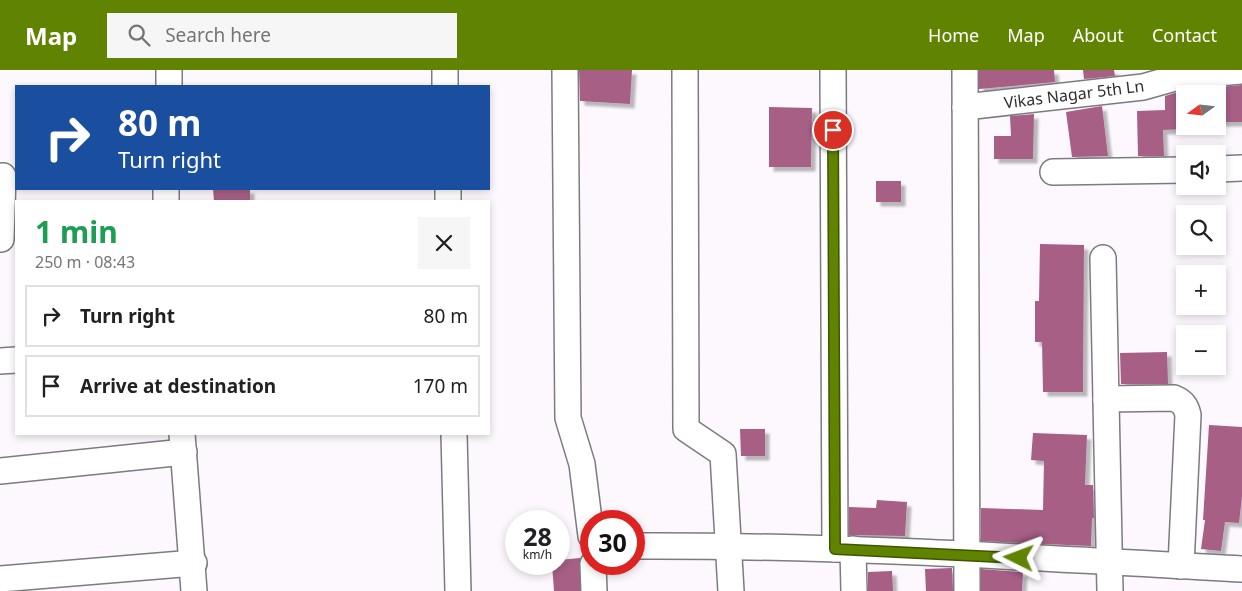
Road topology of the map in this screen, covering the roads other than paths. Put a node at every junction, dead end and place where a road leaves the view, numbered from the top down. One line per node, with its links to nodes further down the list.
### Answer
1 (169, 70): 8 (street)
2 (445, 70): 9 (street)
3 (565, 70): 24 (street)
4 (685, 70): 26 (street)
5 (833, 70): 27 (street)
6 (966, 70): 10 (street)
7 (1242, 71): 10 (street, Vikas Nagar 5th Ln)
8 (169, 85)
9 (445, 85)
10 (965, 107): 28 (street)
11 (1242, 168): 12 (street)
12 (1226, 169)
13 (1176, 170): 14 (street)
14 (1053, 172)
15 (3, 176): 16 (street)
16 (6, 239)
17 (1103, 258): 20 (street)
18 (15, 360): 19 (street)
19 (0, 361)
20 (1106, 398): 29 (street); 31 (street)
21 (454, 435): 36 (street)
22 (183, 443): 23 (street); 30 (street)
23 (0, 471)
24 (588, 510)
25 (645, 546): 26 (street)
26 (730, 546): 27 (street); 38 (street)
27 (844, 549): 28 (street); 39 (street)
28 (966, 555): 29 (street); 40 (street)
29 (1109, 562): 31 (street); 41 (street)
30 (194, 563): 34 (street); 35 (street)
31 (1182, 566): 32 (street)
32 (1242, 569)
33 (593, 575): 37 (street)
34 (0, 580)
35 (194, 591)
36 (458, 591)
37 (594, 591)
38 (731, 591)
39 (854, 591)
40 (967, 591)
41 (1110, 591)

